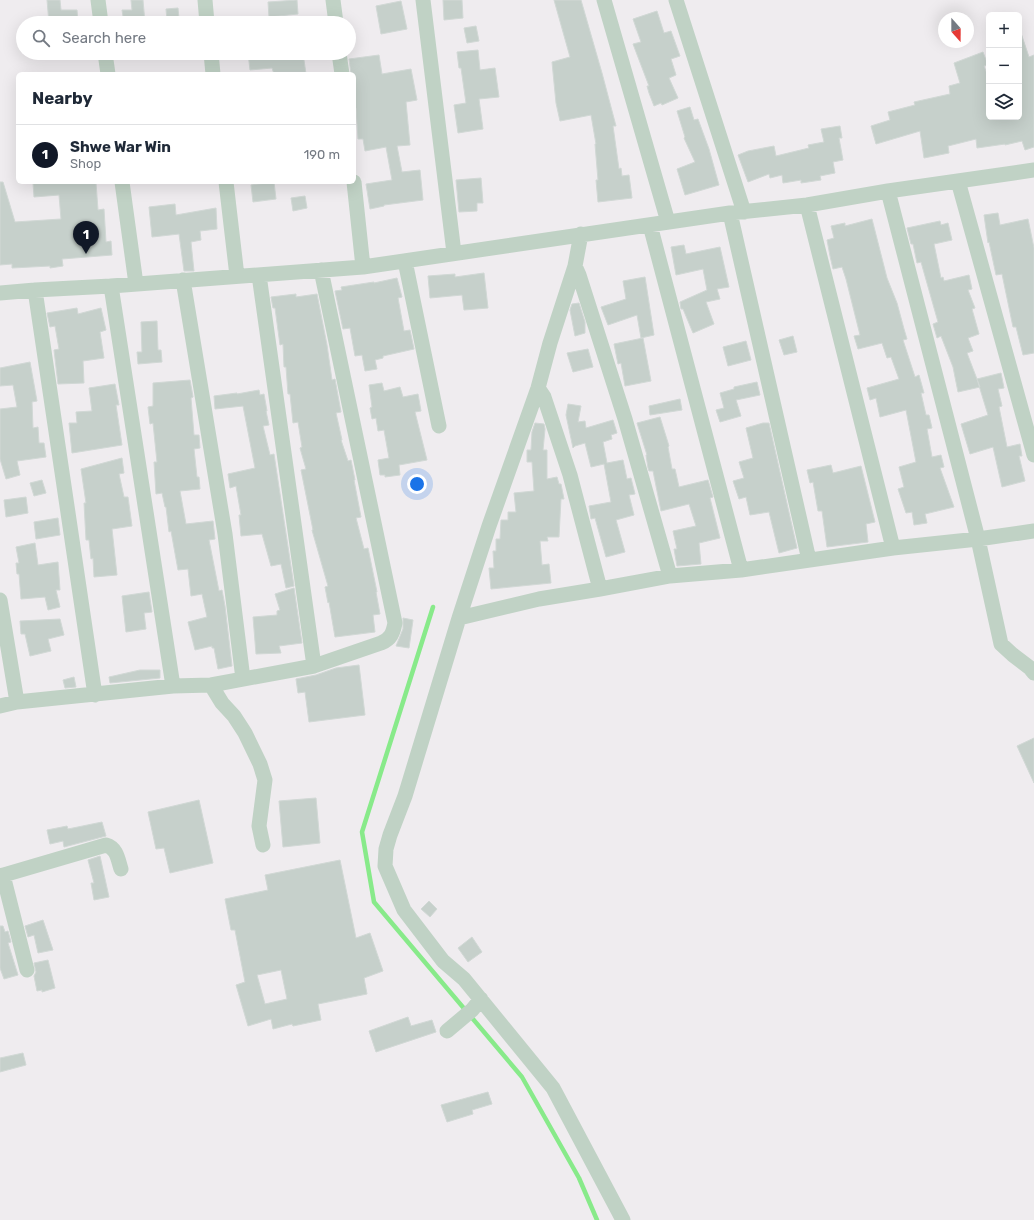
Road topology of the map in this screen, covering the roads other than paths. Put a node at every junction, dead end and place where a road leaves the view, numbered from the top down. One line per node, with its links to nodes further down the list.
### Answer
1 (98, 0): 7 (street)
2 (205, 0): 8 (street)
3 (333, 0): 9 (street)
4 (423, 0): 27 (street)
5 (604, 0): 24 (street)
6 (676, 0): 23 (street)
7 (100, 16)
8 (207, 16)
9 (335, 16)
10 (106, 60): 13 (street)
11 (212, 60): 14 (street)
12 (340, 60): 15 (street)
13 (108, 72)
14 (213, 72)
15 (342, 72)
16 (1034, 170): 17 (street)
17 (958, 181): 21 (street); 41 (street)
18 (122, 184): 35 (street)
19 (226, 184): 33 (street)
20 (354, 184): 30 (street)
21 (888, 191): 22 (street); 43 (street)
22 (807, 205): 23 (street); 44 (street)
23 (737, 212): 24 (street); 45 (street)
24 (668, 222): 25 (street)
25 (650, 225): 26 (street); 46 (street)
26 (581, 234): 27 (street); 29 (street)
27 (454, 253): 28 (street)
28 (405, 261): 30 (street); 40 (street)
29 (574, 266): 39 (street); 47 (street)
30 (363, 267): 31 (street)
31 (321, 270): 32 (street); 51 (street)
32 (259, 275): 33 (street); 51 (street)
33 (237, 276): 34 (street)
34 (183, 280): 35 (street); 53 (street)
35 (136, 284): 36 (street)
36 (111, 286): 37 (street); 55 (street)
37 (35, 290): 38 (street); 56 (street)
38 (0, 293)
39 (538, 388): 48 (street); 50 (street)
40 (439, 426)
41 (1034, 455)
42 (1034, 531): 43 (street)
43 (978, 539): 44 (street); 52 (street)
44 (893, 548): 45 (street)
45 (809, 560): 46 (street)
46 (741, 570): 47 (street)
47 (670, 576): 48 (street)
48 (600, 589): 50 (street)
49 (0, 600): 57 (street)
50 (459, 618): 63 (street)
51 (314, 666): 53 (street)
52 (1034, 673)
53 (243, 679): 54 (street)
54 (212, 685): 55 (street); 59 (street)
55 (173, 686): 56 (street)
56 (95, 695): 57 (street)
57 (17, 702): 58 (street)
58 (0, 706)
59 (263, 845)
60 (121, 869): 61 (street)
61 (1, 876): 62 (street)
62 (27, 970)
63 (472, 1008): 64 (street); 65 (street)
64 (447, 1031)
65 (623, 1220)

